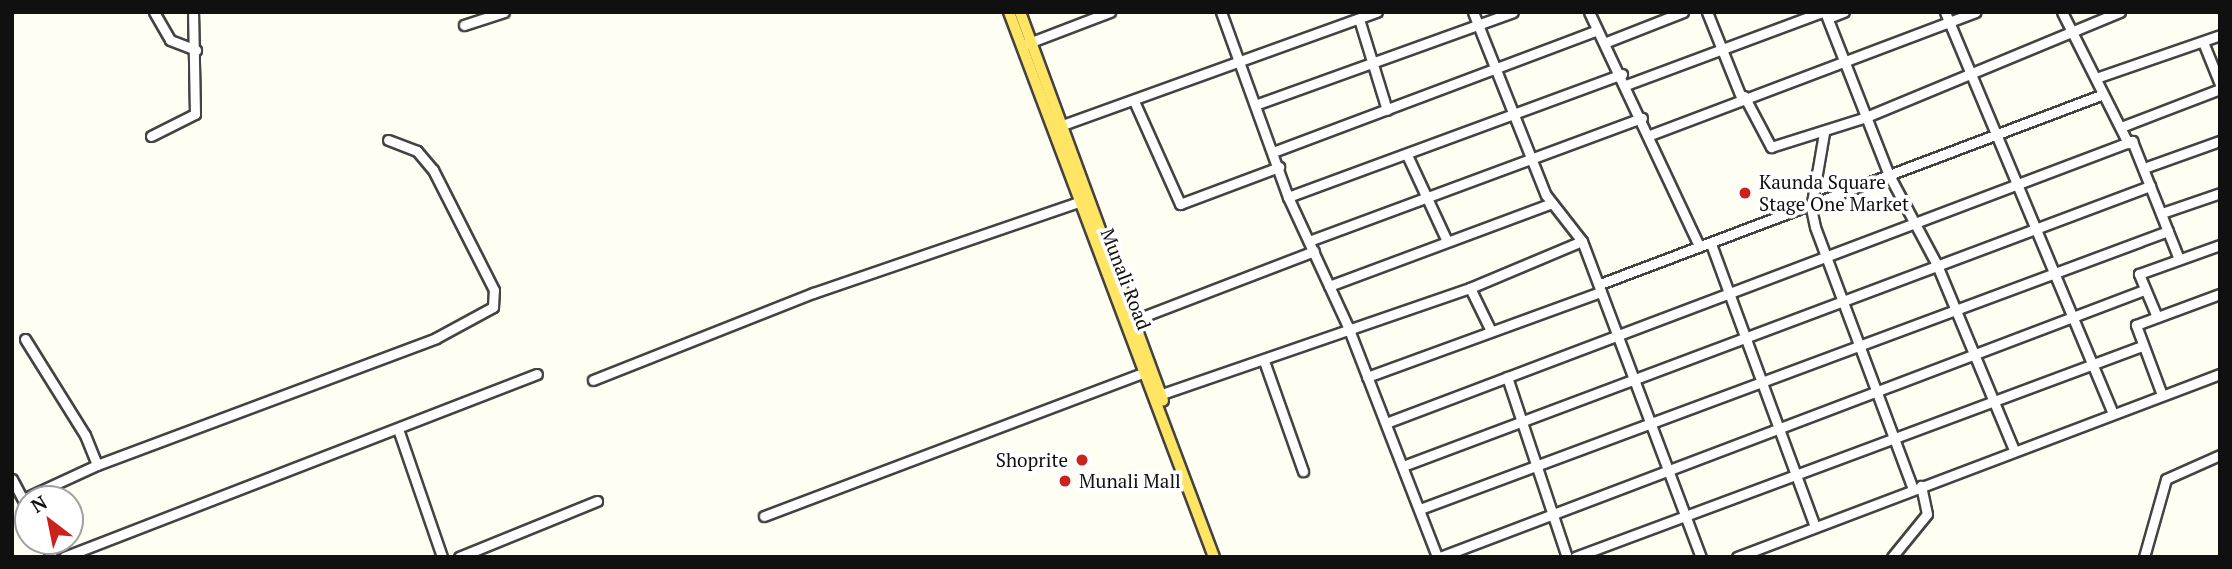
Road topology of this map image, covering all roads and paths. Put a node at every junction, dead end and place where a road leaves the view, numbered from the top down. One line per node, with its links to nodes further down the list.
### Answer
1 (154, 12): 31 (street)
2 (193, 12): 31 (street)
3 (504, 12): 22 (street)
4 (1009, 12): 29 (main road, Munali Road)
5 (1020, 12): 29 (main road, Munali Road)
6 (1110, 12): 29 (street)
7 (1377, 12): 20 (street)
8 (1474, 12): 23 (street)
9 (1513, 12): 23 (street)
10 (1588, 12): 24 (street)
11 (1683, 12): 28 (street)
12 (1707, 12): 30 (street)
13 (1844, 12): 19 (street)
14 (1945, 12): 21 (street)
15 (1976, 12): 21 (street)
16 (2062, 12): 25 (street)
17 (2120, 12): 25 (street)
18 (1225, 13): 32 (street)
19 (1825, 14): 30 (street); 33 (street)
20 (1356, 17): 32 (street); 34 (street)
21 (1950, 23): 33 (street); 36 (street)
22 (464, 25)
23 (1479, 26): 34 (street); 35 (street)
24 (1597, 30): 28 (street); 35 (street)
25 (2070, 33): 36 (street); 38 (street)
26 (2220, 34): 27 (street)
27 (2203, 42): 38 (street); 40 (street)
28 (1604, 43): 37 (street)
29 (1026, 44): 49 (main road, Munali Road)
30 (1724, 49): 39 (street); 42 (street)
31 (197, 50): 53 (street)
32 (1239, 59): 43 (street); 44 (street)
33 (1844, 60): 42 (street); 47 (street)
34 (1372, 63): 44 (street); 45 (street)
35 (1492, 70): 45 (street); 46 (street)
36 (1967, 72): 47 (street); 54 (street)
37 (1622, 74): 39 (street); 46 (street)
38 (2096, 78): 41 (street)
39 (1626, 85): 48 (street)
40 (2220, 86): 50 (street)
41 (2101, 95): 50 (street); 54 (street)
42 (1743, 96): 51 (street); 52 (street)
43 (1134, 101): 49 (street); 61 (street)
44 (1255, 105): 58 (street)
45 (1387, 110): 58 (street)
46 (1511, 114): 59 (street); 60 (street)
47 (1866, 117): 51 (street); 63 (street)
48 (1642, 118): 52 (street); 60 (street)
49 (1056, 127): 68 (main road, Munali Road)
50 (2121, 127): 57 (street)
51 (1824, 133): 71 (street)
52 (1650, 135): 81 (street)
53 (151, 136)
54 (1999, 138): 63 (street); 64 (street)
55 (388, 140): 129 (street)
56 (2220, 141): 62 (street)
57 (2128, 143): 62 (street); 64 (street)
58 (1273, 152): 61 (street)
59 (1407, 155): 67 (street); 69 (street)
60 (1529, 160): 69 (street); 70 (street)
61 (1279, 167): 67 (street)
62 (2144, 168): 65 (street)
63 (1889, 176): 71 (street); 73 (street)
64 (2016, 184): 73 (street); 74 (street)
65 (2150, 186): 72 (street); 74 (street)
66 (2220, 193): 72 (street)
67 (1288, 197): 76 (street)
68 (1083, 200): 97 (main road, Munali Road); 113 (street)
69 (1427, 200): 76 (street); 77 (street)
70 (1552, 203): 77 (street); 78 (street)
71 (1811, 208): 79 (street); 83 (street)
72 (2162, 213): 75 (street)
73 (1914, 222): 83 (street); 85 (street)
74 (2039, 227): 85 (street); 86 (street)
75 (2168, 231): 84 (street); 86 (street)
76 (1309, 241): 82 (street)
77 (1447, 241): 87 (street)
78 (1582, 241): 88 (street); 89 (street)
79 (1711, 244): 81 (street); 91 (street)
80 (2220, 245): 84 (street)
81 (1699, 246): 89 (street)
82 (1314, 251): 87 (street); 97 (street)
83 (1824, 255): 91 (street); 93 (street)
84 (2179, 259): 90 (street)
85 (1937, 265): 93 (street); 94 (street)
86 (2054, 272): 94 (street); 96 (street)
87 (1329, 286): 98 (street)
88 (1471, 288): 98 (street); 99 (street)
89 (1600, 288): 99 (street); 100 (street)
90 (2144, 290): 95 (street); 96 (street)
91 (1729, 294): 100 (street); 102 (street)
92 (2220, 294): 95 (street)
93 (1841, 300): 102 (street); 104 (street)
94 (1954, 308): 104 (street); 105 (street)
95 (2157, 317): 103 (street)
96 (2072, 319): 105 (street); 107 (street)
97 (1129, 322): 108 (main road, Munali Road); 117 (main road, Munali Road)
98 (1348, 327): 106 (street); 111 (street)
99 (1491, 331): 111 (street)
100 (1615, 335): 112 (street); 114 (street)
101 (25, 339): 129 (street)
102 (1748, 339): 114 (street); 115 (street)
103 (2142, 346): 107 (street); 118 (street)
104 (1858, 348): 115 (street); 116 (street)
105 (1972, 353): 116 (street); 119 (street)
106 (1265, 361): 117 (street); 132 (street)
107 (2090, 362): 119 (street); 120 (street)
108 (1142, 373): 117 (main road, Munali Road); 141 (street)
109 (537, 374): 125 (street)
110 (2220, 374): 118 (street)
111 (1367, 377): 122 (street)
112 (1507, 377): 121 (street); 122 (street)
113 (593, 380)
114 (1631, 381): 121 (street); 123 (street)
115 (1766, 383): 123 (street); 124 (street)
116 (1874, 391): 124 (street); 126 (street)
117 (1158, 395): 146 (main road, Munali Road); 147 (main road, Munali Road)
118 (2162, 395): 120 (street)
119 (1994, 397): 126 (street); 127 (street)
120 (2113, 413): 127 (street)
121 (1523, 420): 130 (street); 131 (street)
122 (1386, 423): 130 (street)
123 (1649, 426): 131 (street); 133 (street)
124 (1782, 428): 133 (street); 134 (street)
125 (398, 429): 143 (street); 144 (street)
126 (1891, 434): 134 (street); 136 (street)
127 (2014, 450): 136 (street)
128 (2220, 455): 154 (street)
129 (97, 465): 135 (street)
130 (1403, 466): 138 (street)
131 (1536, 467): 138 (street); 139 (street)
132 (1303, 471)
133 (1666, 472): 139 (street); 140 (street)
134 (1797, 476): 140 (street); 142 (street)
135 (53, 485)
136 (1917, 487): 142 (street); 153 (street)
137 (597, 501): 145 (street)
138 (1420, 509): 148 (street)
139 (1553, 512): 148 (street); 149 (street)
140 (1684, 514): 150 (street); 151 (street)
141 (764, 516)
142 (1815, 526): 152 (street)
143 (64, 557)
144 (442, 557)
145 (459, 557)
146 (1213, 557)
147 (1221, 557)
148 (1439, 557)
149 (1567, 557)
150 (1576, 557)
151 (1701, 557)
152 (1737, 557)
153 (1892, 557)
154 (2144, 557)

